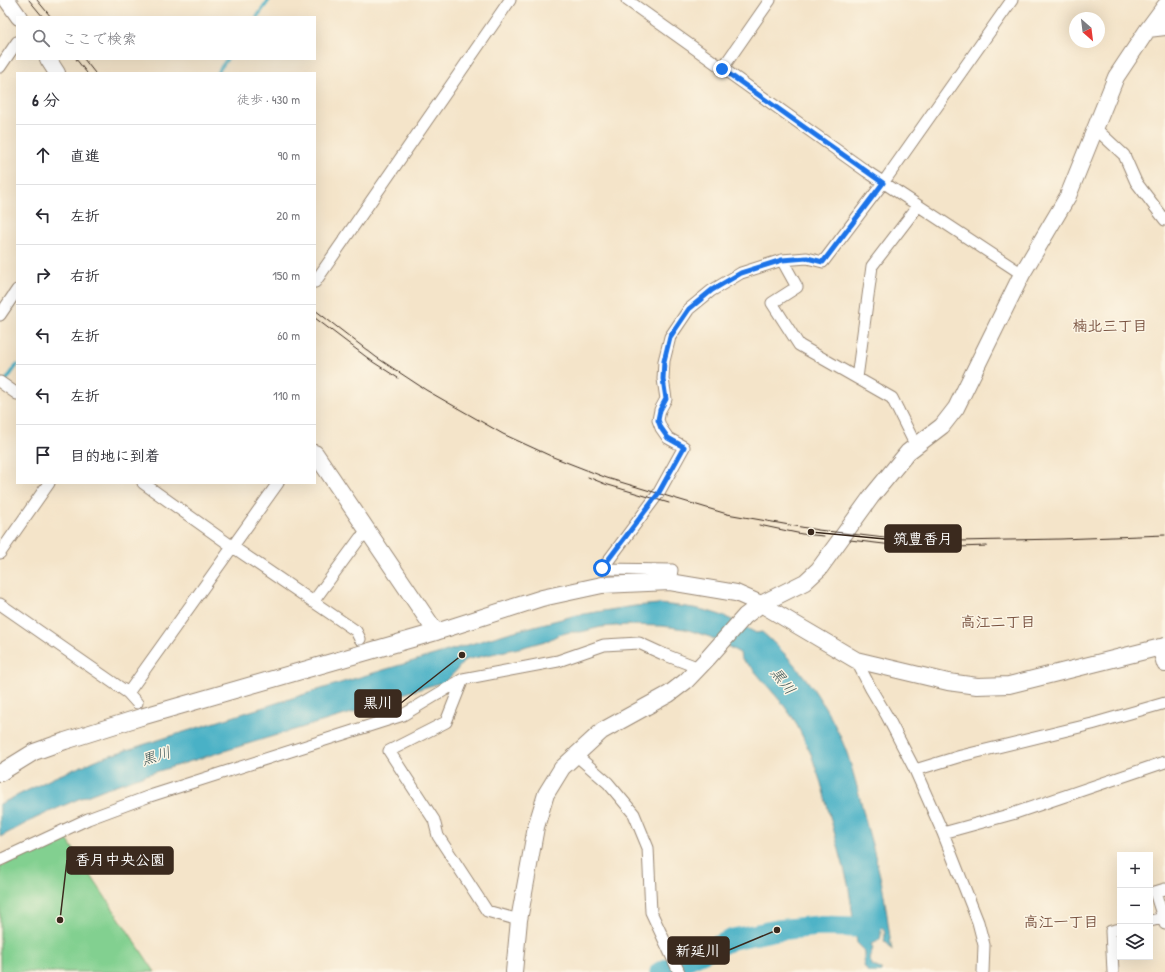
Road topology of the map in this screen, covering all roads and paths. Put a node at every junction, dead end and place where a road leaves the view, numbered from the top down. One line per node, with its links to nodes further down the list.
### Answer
1 (510, 0): 19 (street)
2 (627, 0): 11 (street)
3 (770, 0): 11 (street)
4 (1012, 0): 14 (street)
5 (1165, 6): 7 (street)
6 (1165, 27): 7 (street)
7 (1148, 30): 13 (street)
8 (16, 43): 10 (street)
9 (49, 60): 12 (street)
10 (0, 67)
11 (722, 69): 14 (street)
12 (56, 72)
13 (1095, 128): 16 (street); 18 (street)
14 (883, 183): 15 (street); 17 (street)
15 (918, 206): 18 (street); 22 (street)
16 (1165, 220)
17 (782, 260): 22 (street); 33 (street)
18 (1022, 274): 25 (street)
19 (316, 281)
20 (16, 291): 21 (street)
21 (0, 315)
22 (857, 378): 25 (street)
23 (0, 382): 24 (street)
24 (16, 393)
25 (916, 446): 36 (street)
26 (316, 454): 30 (street)
27 (48, 484): 32 (street)
28 (144, 484): 31 (street)
29 (277, 484): 31 (street)
30 (369, 533): 34 (street); 37 (street)
31 (232, 546): 34 (street); 44 (street)
32 (0, 553)
33 (670, 582): 36 (street); 37 (street)
34 (313, 602): 38 (street)
35 (0, 604): 44 (street)
36 (761, 604): 40 (street); 41 (street)
37 (436, 632): 50 (street)
38 (360, 639)
39 (1162, 646): 40 (street); 42 (street)
40 (856, 660): 49 (street)
41 (703, 663): 43 (street); 47 (street)
42 (1165, 664)
43 (463, 679): 52 (street); 54 (street)
44 (128, 693): 45 (street)
45 (137, 703)
46 (1165, 703): 49 (street)
47 (576, 755): 54 (street); 59 (street)
48 (1165, 762): 51 (street)
49 (915, 770): 51 (street)
50 (0, 773)
51 (943, 833): 60 (street)
52 (0, 860)
53 (1165, 889): 55 (street)
54 (519, 920): 58 (street)
55 (1164, 920): 56 (street)
56 (1153, 921)
57 (1117, 930): 61 (street)
58 (514, 972)
59 (678, 972)
60 (983, 972)
61 (1113, 972)

